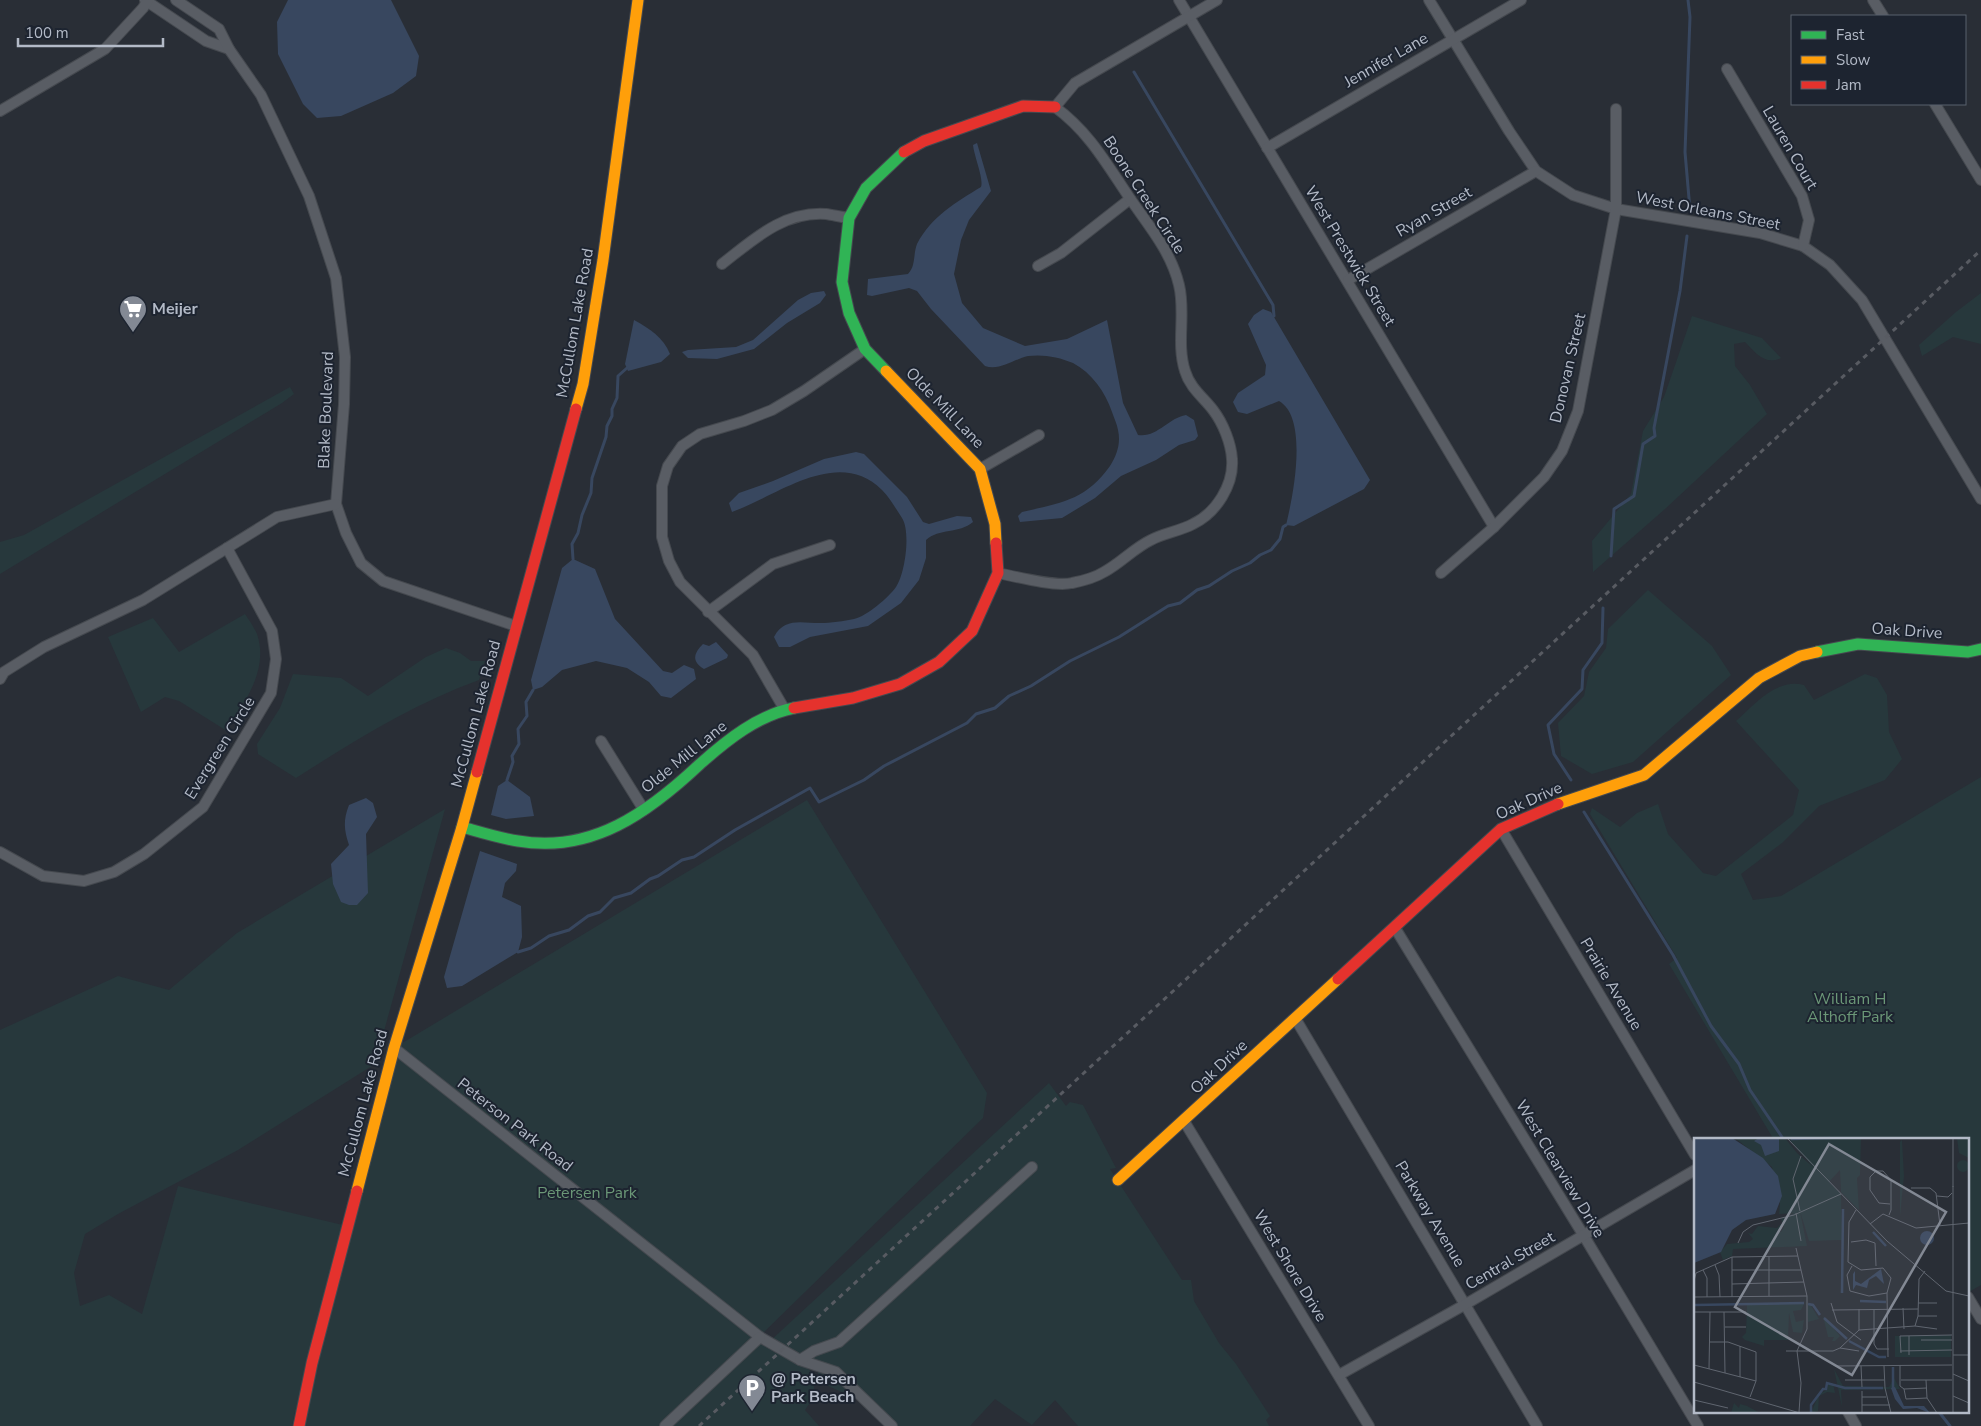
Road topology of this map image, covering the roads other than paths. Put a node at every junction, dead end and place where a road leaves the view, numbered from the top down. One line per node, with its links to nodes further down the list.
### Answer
1 (146, 0): 12 (street); 17 (street)
2 (176, 0): 12 (street, Blake Boulevard)
3 (638, 0): 39 (street, McCullom Lake Road)
4 (1179, 0): 10 (street, West Prestwick Street)
5 (1217, 0): 10 (street)
6 (1429, 0): 11 (street, West Orleans Street)
7 (1521, 0): 11 (street, Jennifer Lane)
8 (1873, 0): 9 (street)
9 (1881, 15)
10 (1189, 17): 15 (street); 18 (street, West Prestwick Street)
11 (1452, 39): 18 (street, Jennifer Lane); 19 (street, West Orleans Street)
12 (229, 49): 32 (street, Blake Boulevard)
13 (1727, 69): 24 (street, Lauren Court)
14 (1936, 105): 20 (street)
15 (1055, 107): 21 (street, Boone Creek Circle); 23 (street, Olde Mill Lane)
16 (1616, 109): 22 (street, Donovan Street)
17 (0, 111)
18 (1268, 148): 27 (street, West Prestwick Street)
19 (1536, 171): 22 (street, West Orleans Street); 27 (street, Ryan Street)
20 (1981, 180)
21 (1130, 199): 26 (street); 36 (street, Boone Creek Circle)
22 (1616, 209): 24 (street, West Orleans Street); 33 (street, Donovan Street)
23 (849, 218): 25 (street); 28 (street, Olde Mill Lane)
24 (1803, 246): 31 (street, West Orleans Street)
25 (722, 264)
26 (1038, 266)
27 (1348, 280): 33 (street, West Prestwick Street)
28 (865, 348): 30 (street, Olde Mill Lane); 38 (street)
29 (1040, 435): 30 (street)
30 (980, 468): 36 (street, Olde Mill Lane)
31 (1981, 499)
32 (336, 504): 35 (street); 39 (street, Blake Boulevard)
33 (1494, 527): 37 (street, Donovan Street)
34 (830, 545): 38 (street)
35 (227, 548): 41 (street); 47 (street, Evergreen Circle)
36 (998, 573): 42 (street, Olde Mill Lane)
37 (1442, 574)
38 (708, 612): 42 (street)
39 (516, 626): 45 (street, McCullom Lake Road)
40 (1981, 649): 46 (street, Oak Drive)
41 (0, 679)
42 (784, 710): 44 (street, Olde Mill Lane)
43 (601, 742): 44 (street)
44 (644, 810): 45 (street, Olde Mill Lane)
45 (462, 827): 50 (street, McCullom Lake Road)
46 (1501, 829): 48 (street, Oak Drive); 52 (street, Prairie Avenue)
47 (0, 852)
48 (1395, 928): 49 (street, Oak Drive); 56 (street, West Clearview Drive)
49 (1295, 1018): 51 (street, Oak Drive); 58 (street, Parkway Avenue)
50 (394, 1048): 60 (street, Peterson Park Road); 64 (street, McCullom Lake Road)
51 (1184, 1121): 55 (street, Oak Drive); 62 (street, West Shore Drive)
52 (1694, 1153)
53 (1032, 1167): 61 (street)
54 (1694, 1171): 56 (street, Central Street)
55 (1118, 1180)
56 (1584, 1236): 58 (street, Central Street); 69 (street, West Clearview Drive)
57 (1968, 1297): 59 (street)
58 (1466, 1304): 62 (street, Central Street); 68 (street, Parkway Avenue)
59 (1981, 1319)
60 (760, 1337): 61 (street, Peterson Park Road); 65 (street)
61 (800, 1360): 66 (street, Peterson Park Road)
62 (1338, 1375): 67 (street, West Shore Drive)
63 (1849, 1414): 70 (street)
64 (300, 1426)
65 (665, 1426)
66 (892, 1426)
67 (1369, 1426)
68 (1537, 1426)
69 (1698, 1426)
70 (1856, 1426)

